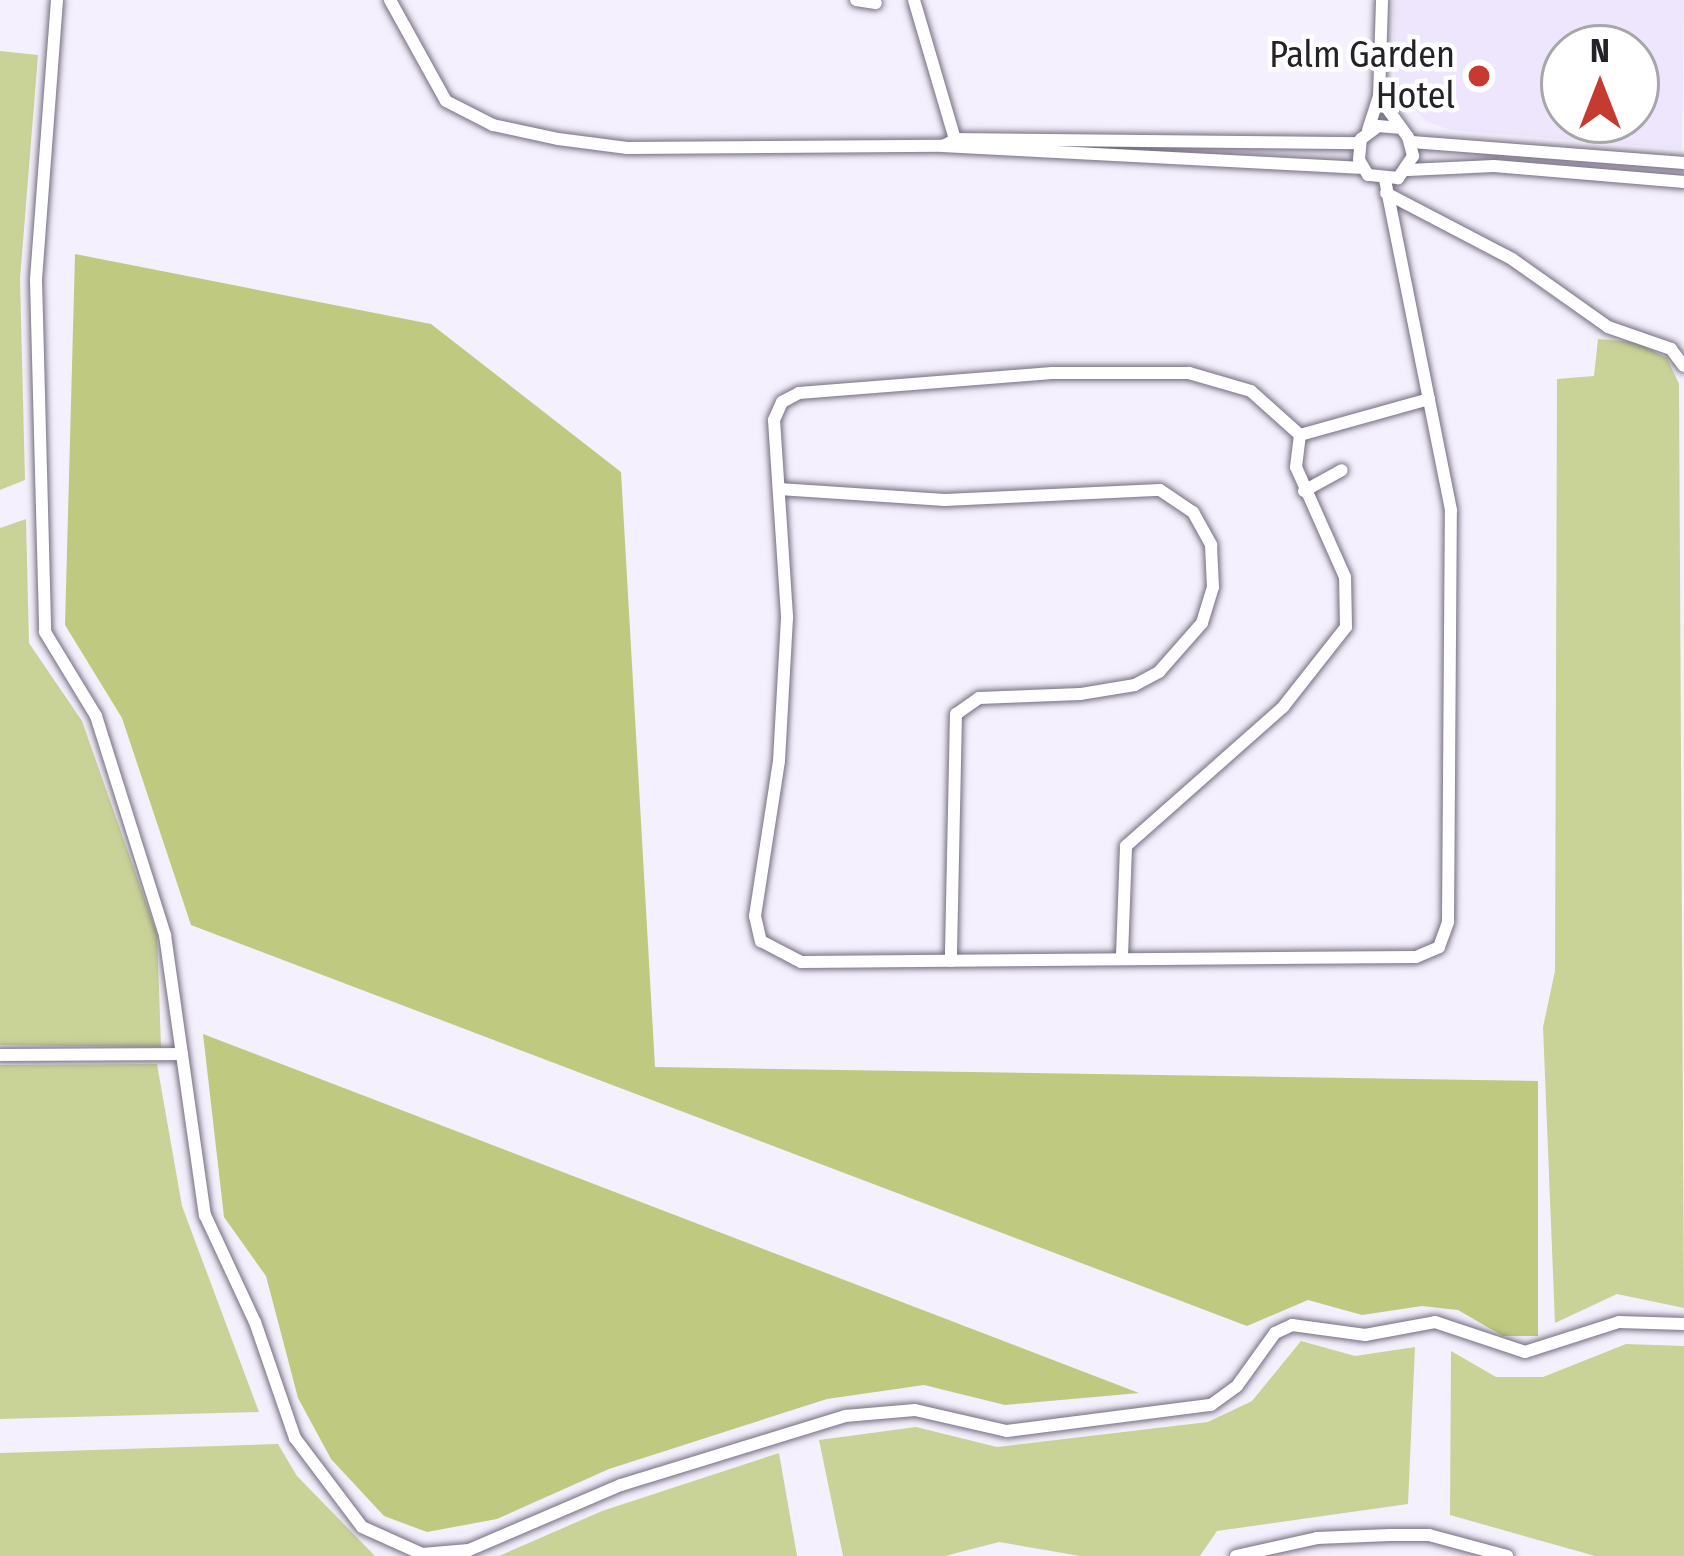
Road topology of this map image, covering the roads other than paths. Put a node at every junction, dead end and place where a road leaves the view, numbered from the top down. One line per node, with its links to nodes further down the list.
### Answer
1 (57, 0): 25 (street)
2 (389, 0): 11 (street)
3 (856, 0): 6 (street)
4 (914, 0): 11 (street)
5 (1382, 0): 7 (street)
6 (876, 3)
7 (1379, 97): 8 (street); 9 (street)
8 (1399, 128): 9 (street); 10 (street)
9 (1363, 137): 11 (street); 13 (street)
10 (1412, 142): 12 (street); 14 (street)
11 (952, 146): 13 (street)
12 (1678, 162)
13 (1362, 168): 16 (street)
14 (1408, 170): 15 (street); 16 (street)
15 (1677, 181)
16 (1385, 187): 17 (street); 18 (street)
17 (1684, 366)
18 (1429, 399): 19 (street); 23 (street)
19 (1300, 435): 21 (street); 22 (street)
20 (1342, 470): 22 (street)
21 (779, 489): 24 (street); 24 (street)
22 (1304, 491): 23 (street)
23 (1122, 956): 24 (street)
24 (951, 961)
25 (182, 1054): 26 (street); 27 (street)
26 (0, 1055)
27 (1684, 1324)
28 (1236, 1556): 29 (street)
29 (1507, 1556)

